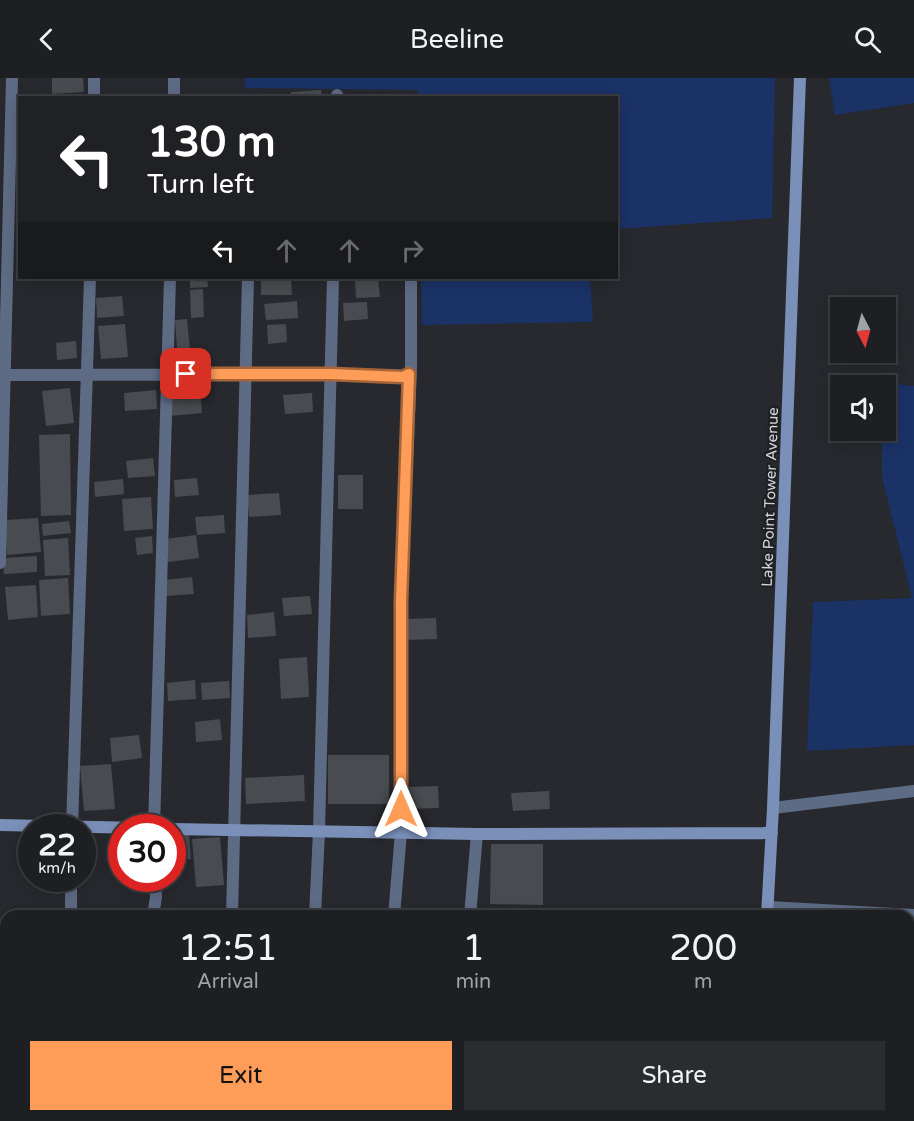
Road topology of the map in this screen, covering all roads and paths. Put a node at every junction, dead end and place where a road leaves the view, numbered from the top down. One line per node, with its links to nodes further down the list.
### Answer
1 (12, 78): 16 (street)
2 (94, 78): 5 (street)
3 (174, 78): 6 (street)
4 (800, 78): 20 (street, Lake Point Tower Avenue)
5 (94, 96)
6 (174, 96)
7 (90, 279): 17 (street)
8 (170, 279): 12 (street)
9 (248, 279): 13 (street)
10 (333, 279): 14 (street)
11 (411, 279): 15 (street)
12 (166, 374): 13 (street); 17 (street); 22 (street)
13 (246, 374): 14 (street); 26 (street)
14 (331, 374): 15 (street); 27 (street)
15 (409, 374): 28 (street)
16 (3, 375): 17 (street); 18 (street)
17 (88, 375): 21 (street)
18 (0, 563)
19 (914, 790): 20 (street)
20 (773, 808): 29 (street, Lake Point Tower Avenue)
21 (72, 814)
22 (154, 814)
23 (0, 825): 24 (street)
24 (18, 826)
25 (186, 829): 26 (street)
26 (235, 829): 27 (street); 35 (street)
27 (319, 831): 28 (street); 36 (street)
28 (400, 832): 30 (street); 37 (street)
29 (772, 832): 30 (street); 39 (street, Lake Point Tower Avenue)
30 (477, 834): 38 (street)
31 (71, 892): 33 (street)
32 (156, 892): 34 (street)
33 (71, 910)
34 (154, 910)
35 (232, 910)
36 (315, 910)
37 (394, 910)
38 (471, 910)
39 (767, 910)

